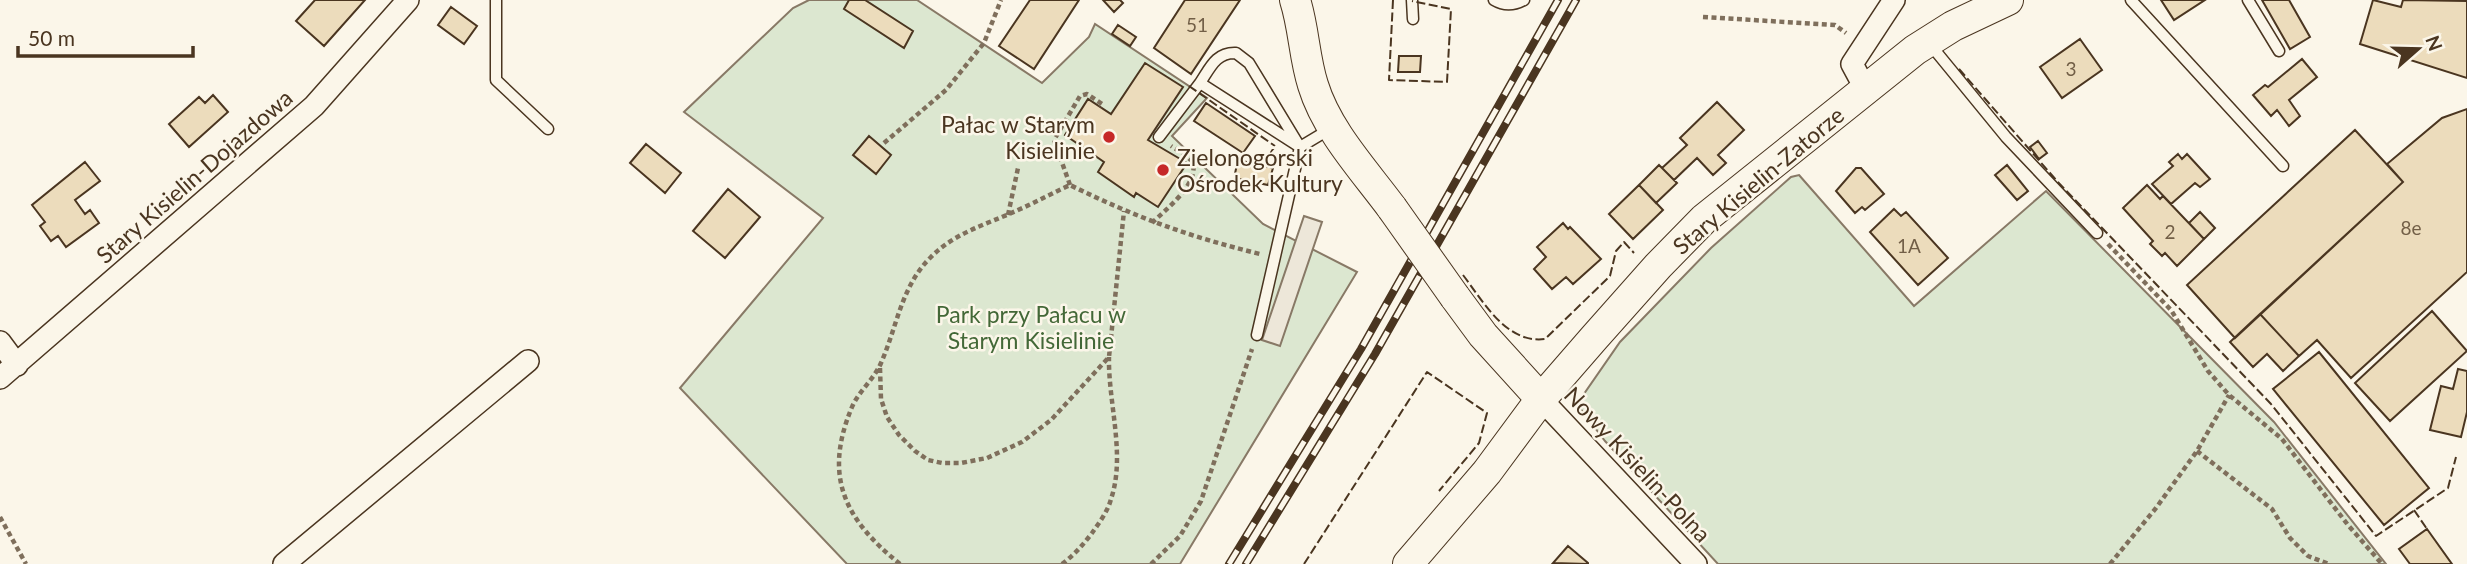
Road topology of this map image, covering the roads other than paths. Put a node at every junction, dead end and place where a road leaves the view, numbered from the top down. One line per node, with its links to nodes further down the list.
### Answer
1 (408, 0): 25 (street, Stary Kisielin-Dojazdowa)
2 (496, 0): 17 (lane)
3 (1295, 0): 16 (street)
4 (1412, 0): 11 (lane)
5 (1494, 0): 6 (lane)
6 (1524, 0)
7 (1894, 0): 15 (street)
8 (2008, 0): 12 (street, Stary Kisielin-Zatorze)
9 (2131, 0): 20 (lane)
10 (2248, 0): 13 (lane)
11 (1413, 19)
12 (1927, 41): 15 (street, Stary Kisielin-Zatorze); 21 (lane)
13 (2279, 51)
14 (1200, 83): 18 (lane); 19 (lane); 19 (lane)
15 (1866, 90): 27 (street, Stary Kisielin-Zatorze)
16 (1333, 127): 19 (lane); 27 (street, bridge)
17 (548, 129)
18 (1159, 137)
19 (1300, 147): 22 (lane)
20 (2283, 166)
21 (2097, 233)
22 (1257, 335)
23 (0, 342): 25 (street)
24 (528, 360): 28 (street)
25 (17, 365): 26 (street, Stary Kisielin-Dojazdowa)
26 (0, 378)
27 (1541, 399): 29 (street, Stary Kisielin-Zatorze); 30 (street, Nowy Kisielin-Polna)
28 (284, 564)
29 (1408, 564)
30 (1696, 564)

